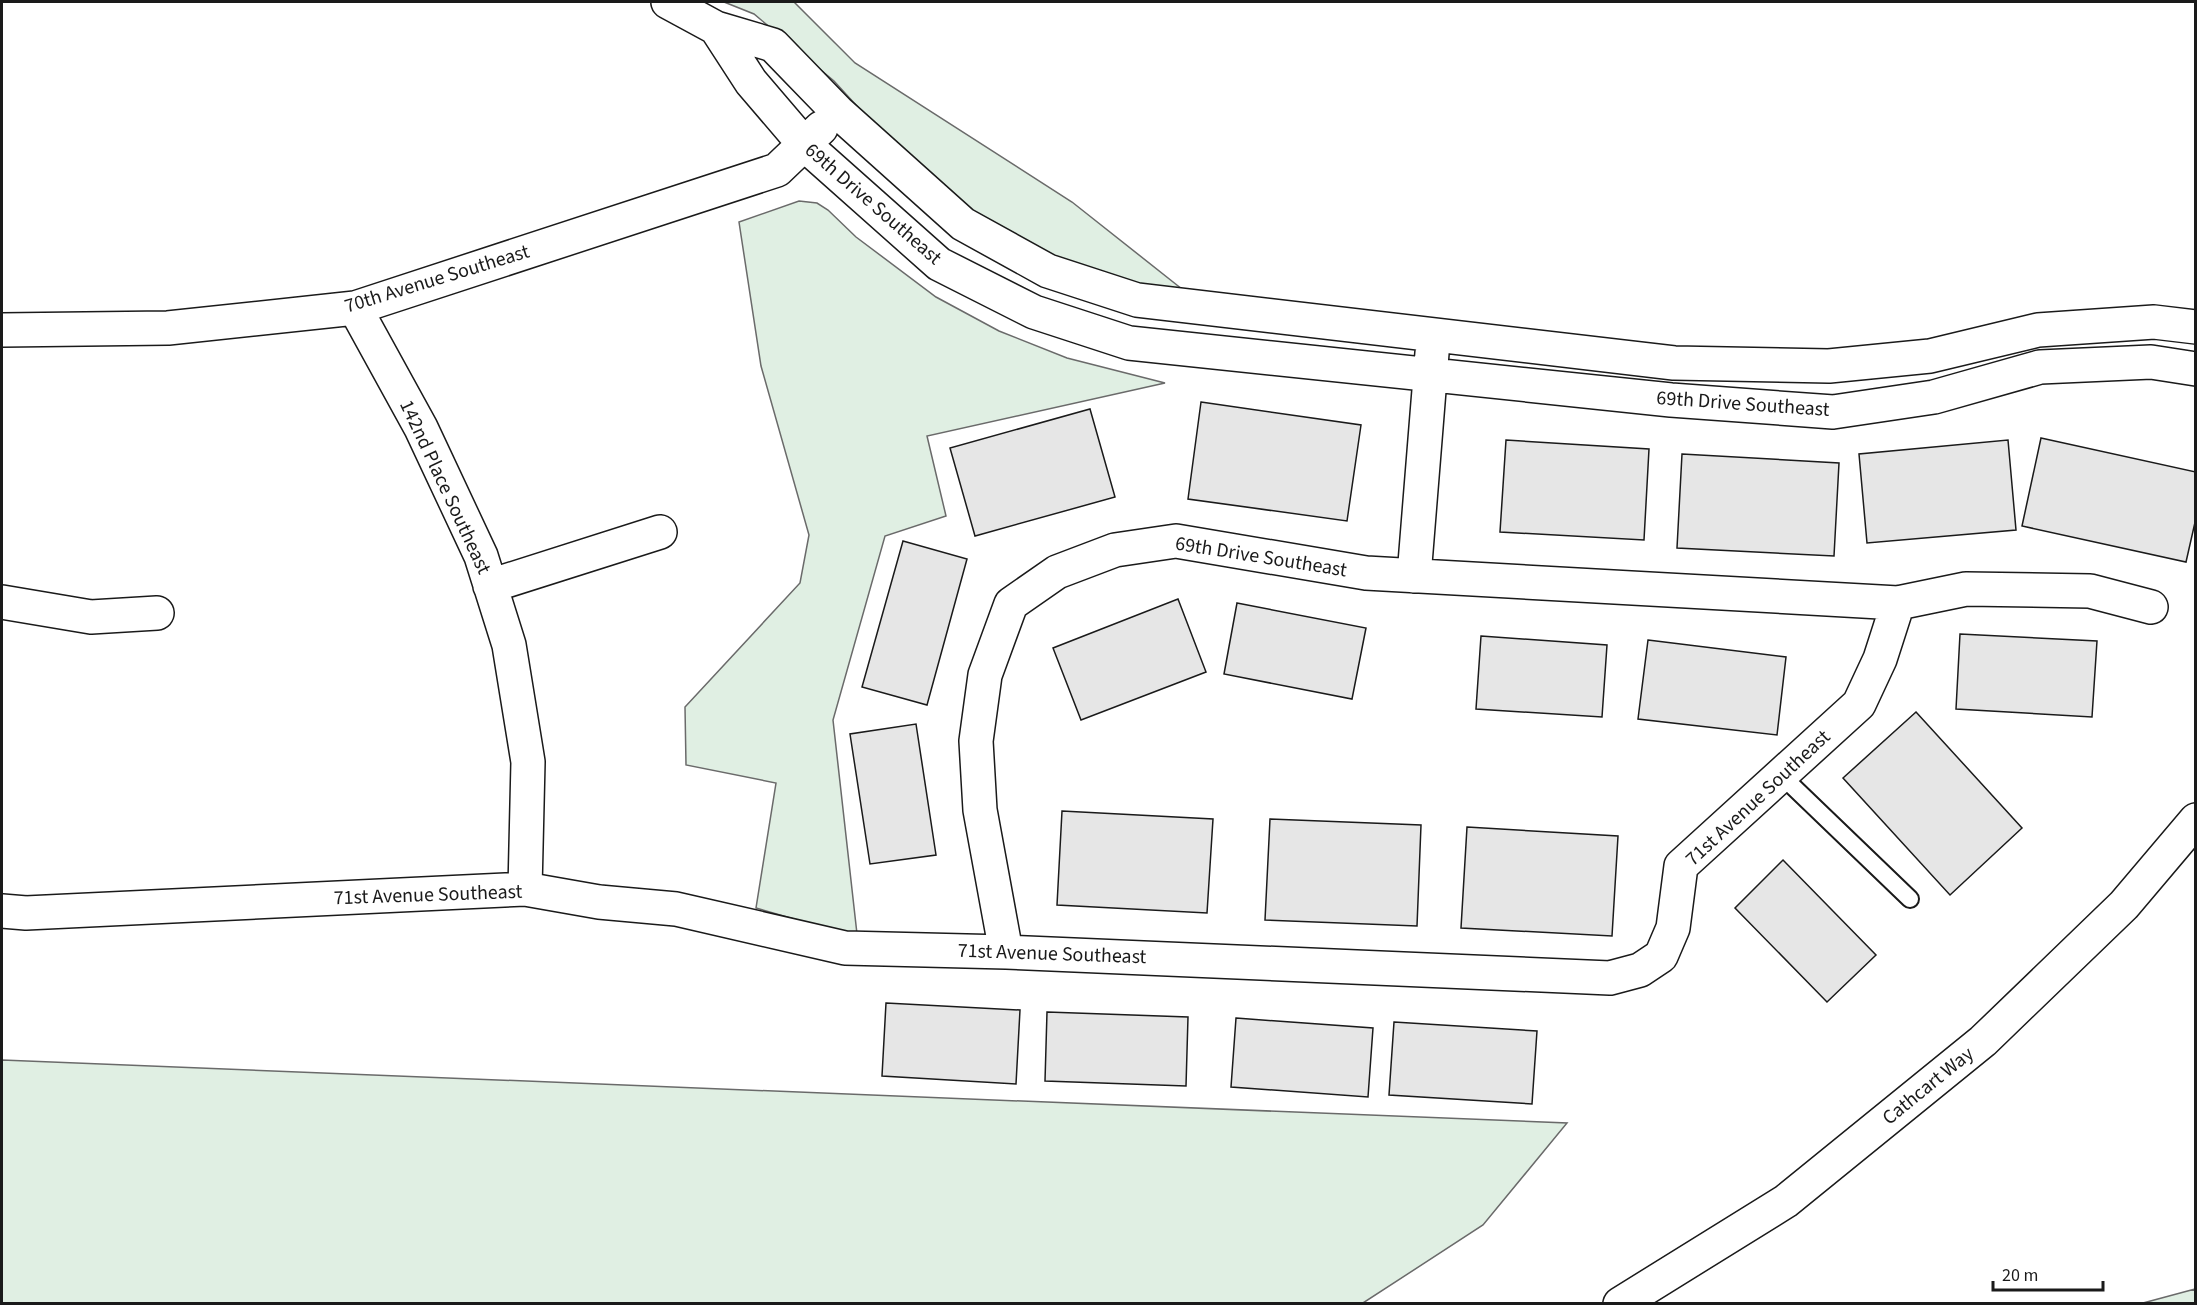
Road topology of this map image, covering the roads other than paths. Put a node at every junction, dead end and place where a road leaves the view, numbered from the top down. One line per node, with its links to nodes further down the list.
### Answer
1 (668, 2): 2 (street, 69th Drive Southeast)
2 (716, 28): 3 (street, 69th Drive Southeast); 4 (street, 69th Drive Southeast)
3 (838, 112): 4 (street, 70th Avenue Southeast); 8 (street, 69th Drive Southeast)
4 (804, 144): 5 (street, 70th Avenue Southeast); 10 (street, 69th Drive Southeast)
5 (355, 309): 7 (street, 70th Avenue Southeast); 13 (street, 142nd Place Southeast)
6 (2196, 327): 8 (street, 69th Drive Southeast)
7 (2, 330)
8 (1434, 335): 10 (street)
9 (2196, 369): 10 (street, 69th Drive Southeast)
10 (1430, 376): 12 (street)
11 (660, 532): 13 (street)
12 (1414, 576): 15 (street, 69th Drive Southeast); 23 (street, 69th Drive Southeast)
13 (490, 586): 20 (street, 142nd Place Southeast)
14 (2, 602): 17 (street)
15 (1898, 603): 16 (street, 69th Drive Southeast); 18 (street, 71st Avenue Southeast)
16 (2151, 607)
17 (157, 613)
18 (1782, 775): 21 (lane); 23 (street, 71st Avenue Southeast)
19 (2196, 820): 24 (street, Cathcart Way)
20 (525, 889): 22 (street, 71st Avenue Southeast); 23 (street, 71st Avenue Southeast)
21 (1910, 899)
22 (2, 911)
23 (1006, 952)
24 (1620, 1304)

